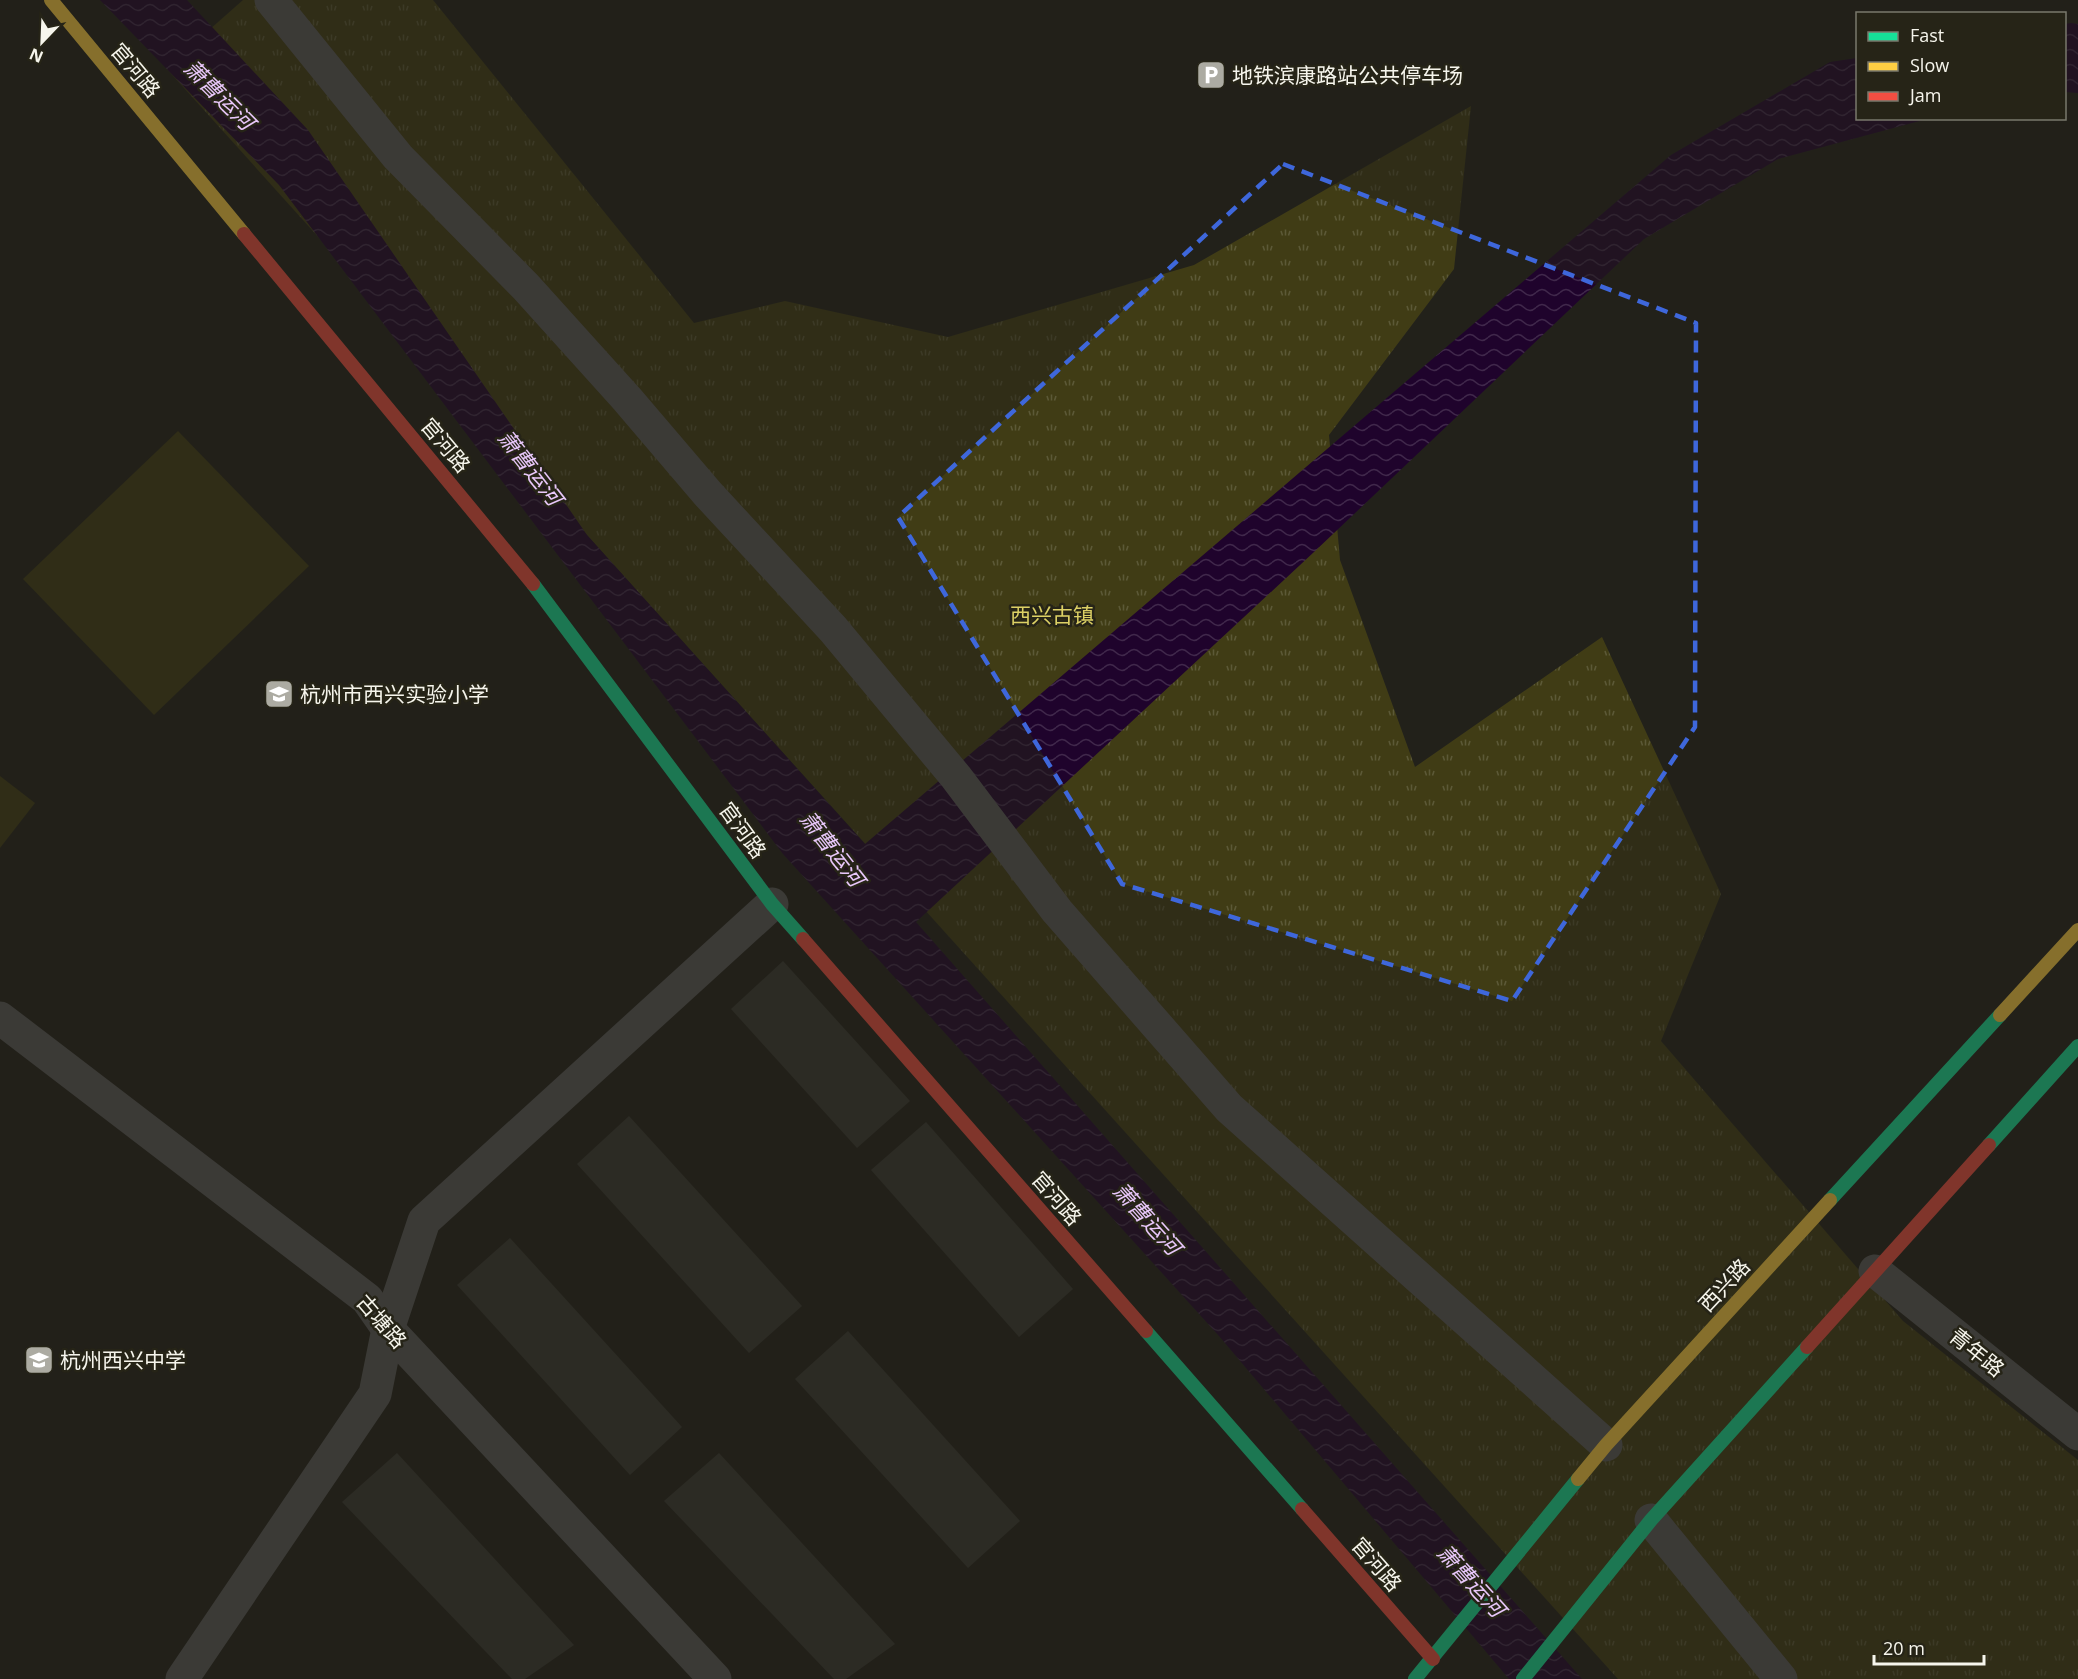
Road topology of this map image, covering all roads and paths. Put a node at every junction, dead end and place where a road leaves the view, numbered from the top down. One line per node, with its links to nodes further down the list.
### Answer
1 (51, 0): 3 (street, 官河路)
2 (271, 0): 10 (street)
3 (772, 904): 8 (street); 12 (street, 官河路)
4 (2078, 930): 10 (street, 西兴路)
5 (0, 1018): 8 (street, 古塘路)
6 (2078, 1046): 7 (street)
7 (1875, 1270): 9 (street, 青年路); 11 (street)
8 (388, 1329): 13 (street); 14 (street, 古塘路)
9 (2078, 1434)
10 (1606, 1445): 12 (street, 西兴路)
11 (1651, 1520): 16 (street); 17 (street)
12 (1433, 1659): 15 (street, 西兴路)
13 (182, 1679)
14 (715, 1679)
15 (1415, 1679)
16 (1523, 1679)
17 (1781, 1679)

